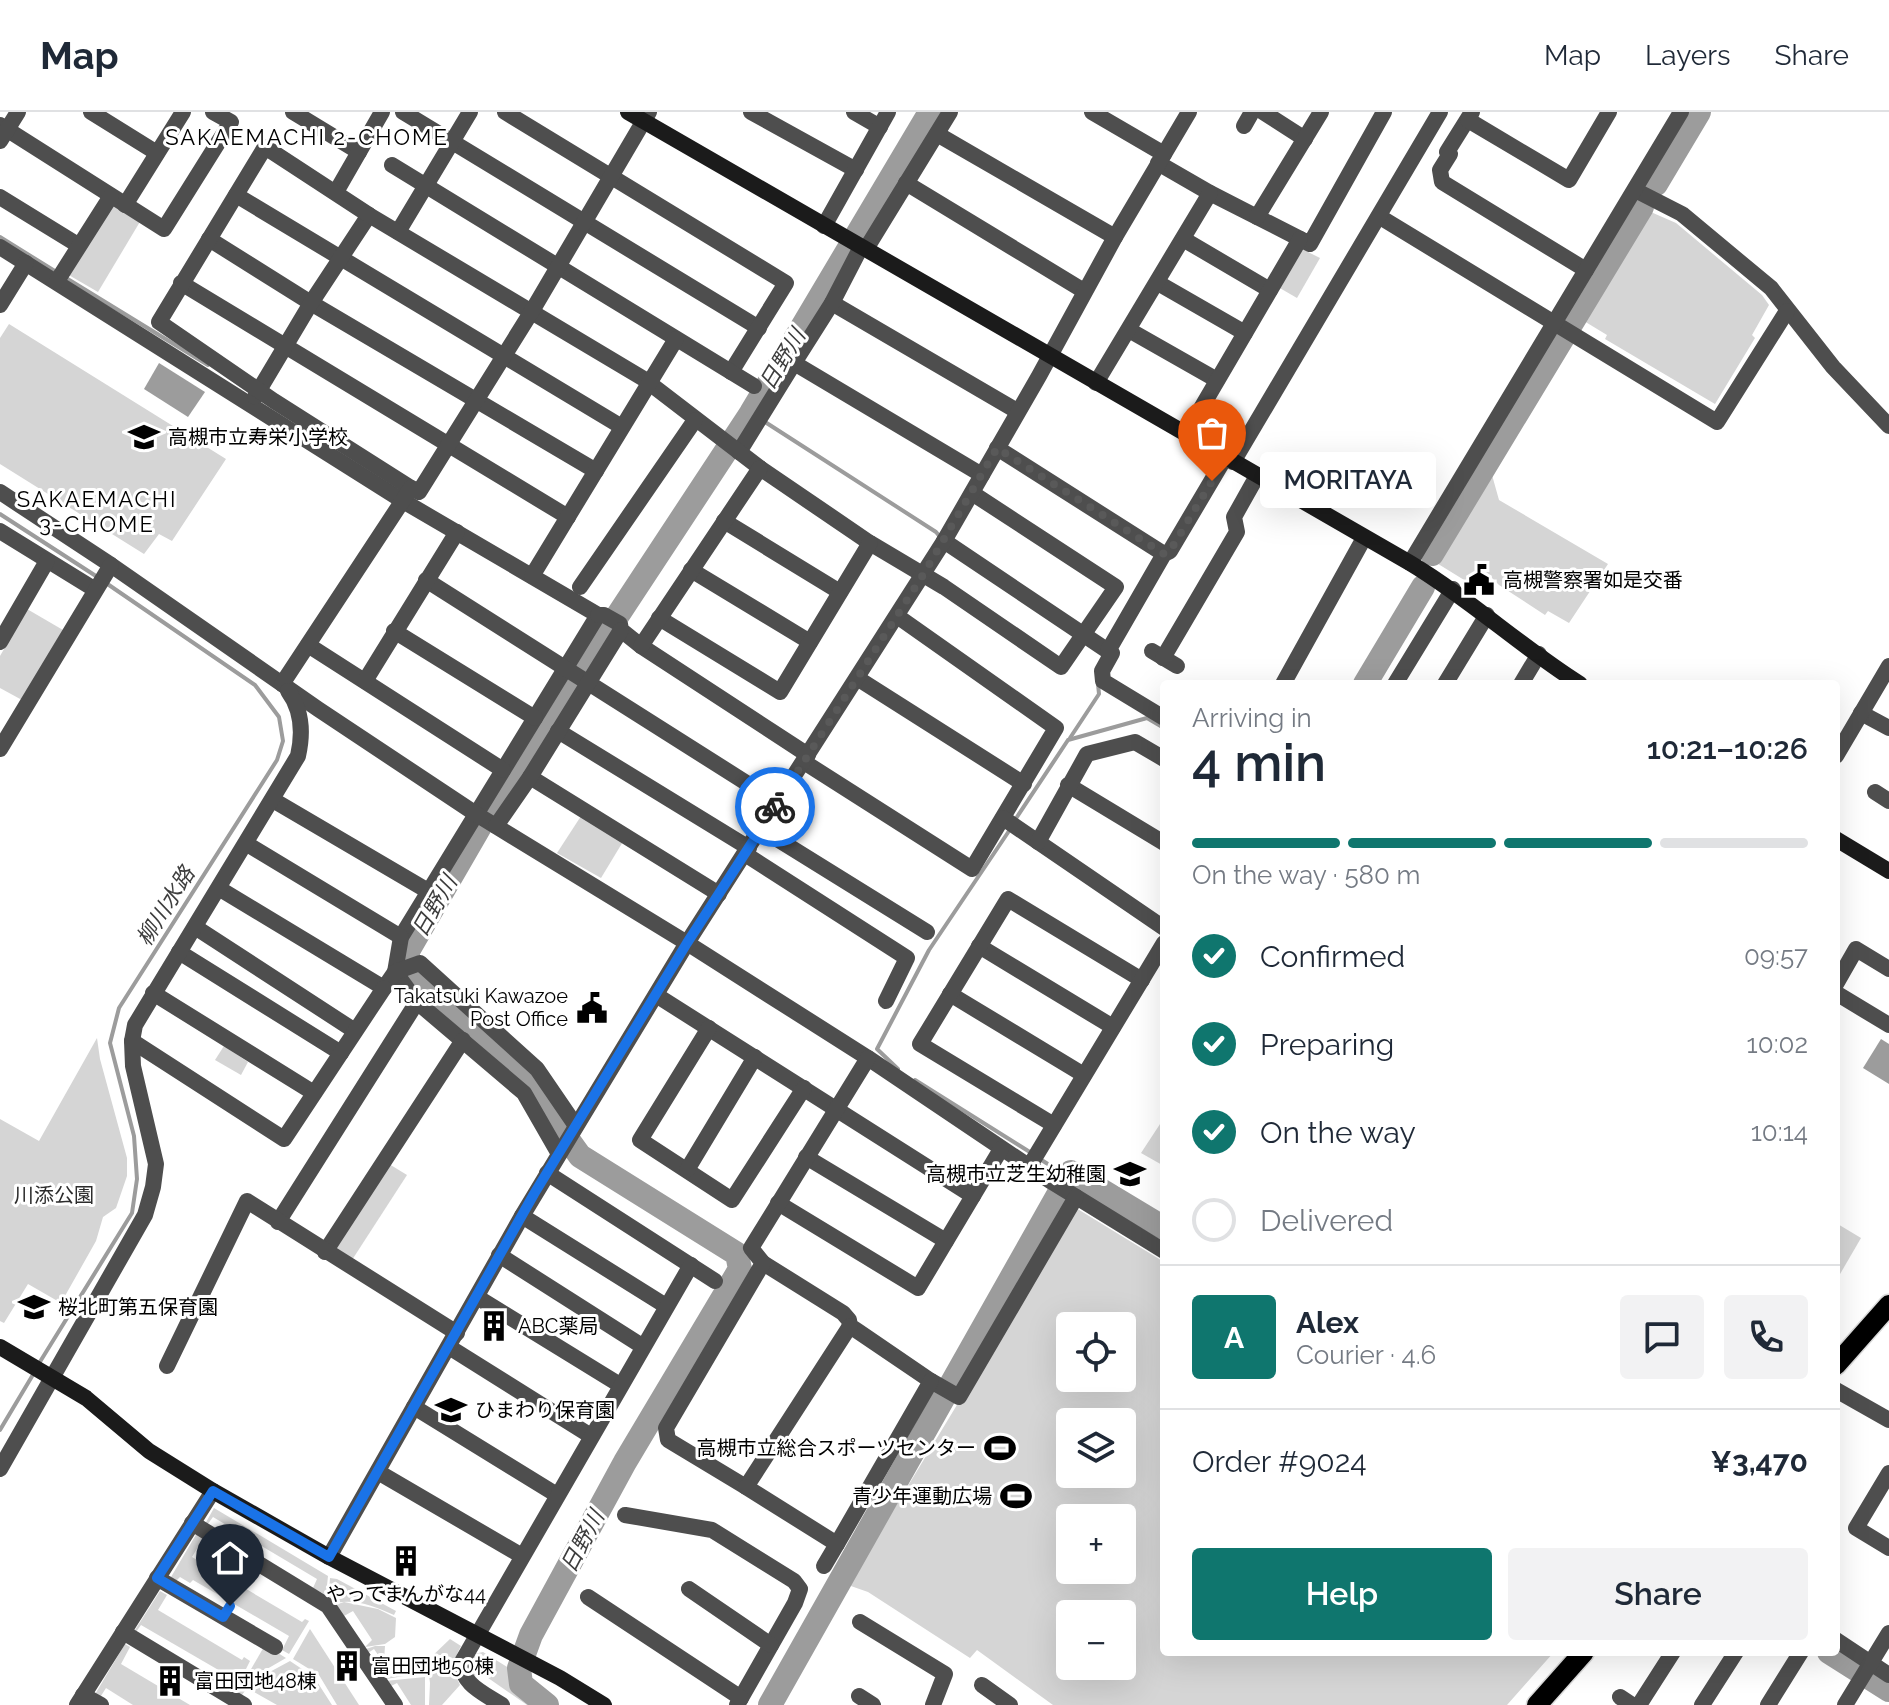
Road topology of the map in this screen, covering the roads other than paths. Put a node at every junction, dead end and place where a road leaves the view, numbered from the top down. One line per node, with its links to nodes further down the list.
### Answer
1 (18, 112): 25 (street)
2 (91, 112): 30 (street)
3 (183, 112): 30 (street)
4 (213, 112): 42 (street)
5 (293, 112): 29 (street)
6 (382, 112): 29 (street)
7 (403, 112): 28 (street)
8 (470, 112): 28 (street)
9 (505, 112): 34 (street)
10 (628, 112): 23 (street)
11 (751, 112): 33 (street)
12 (854, 112): 24 (street)
13 (950, 112): 26 (street)
14 (1092, 112): 31 (street)
15 (1189, 112): 31 (street)
16 (1263, 112): 27 (street)
17 (1321, 112): 27 (street)
18 (1384, 112): 52 (street)
19 (1440, 112): 45 (street)
20 (1609, 112): 22 (street)
21 (1681, 112): 37 (street)
22 (1470, 116): 59 (street)
23 (646, 117): 34 (street); 47 (street)
24 (884, 119): 33 (street)
25 (2, 132): 42 (street)
26 (937, 134): 35 (street); 49 (street)
27 (1305, 139): 44 (street)
28 (452, 142): 36 (street); 46 (street)
29 (359, 152): 38 (street)
30 (157, 153): 42 (street)
31 (1161, 159): 39 (street); 49 (street)
32 (392, 165): 36 (street)
33 (856, 170): 47 (street)
34 (611, 176): 46 (street); 71 (street)
35 (906, 183): 55 (street); 64 (street)
36 (426, 186): 48 (street); 58 (street)
37 (1635, 190): 59 (street); 69 (street)
38 (336, 192): 40 (street); 43 (street)
39 (1210, 193): 44 (street); 51 (street)
40 (236, 195): 50 (street); 56 (street)
41 (0, 197): 53 (street)
42 (118, 201): 53 (street)
43 (369, 215): 48 (street); 56 (street)
44 (1257, 217): 52 (street)
45 (1380, 217): 70 (street); 94 (street)
46 (584, 222): 58 (street); 71 (street)
47 (824, 226): 55 (street)
48 (398, 232): 68 (street)
49 (1115, 237): 64 (street)
50 (209, 239): 61 (street); 65 (street)
51 (1183, 239): 62 (street); 63 (street)
52 (1300, 239): 63 (street)
53 (78, 245): 60 (street)
54 (0, 247): 57 (street)
55 (863, 248): 66 (street); 77 (street)
56 (342, 259): 65 (street); 76 (street)
57 (26, 263): 60 (street); 67 (street)
58 (558, 267): 68 (street); 74 (street)
59 (1586, 270): 70 (street)
60 (60, 276): 84 (street)
61 (181, 283): 75 (street); 84 (street)
62 (1158, 283): 72 (street); 73 (street)
63 (1270, 290): 73 (street)
64 (1084, 291): 77 (street)
65 (311, 303): 75 (street); 85 (street)
66 (832, 303): 78 (street); 86 (street)
67 (0, 305)
68 (532, 311): 76 (street); 81 (street)
69 (1787, 311): 70 (street); 88 (street)
70 (1564, 327): 111 (street)
71 (759, 328): 79 (street)
72 (1129, 330): 80 (street); 82 (street)
73 (1245, 333): 80 (street)
74 (676, 339): 79 (street); 81 (street)
75 (286, 346): 84 (street); 91 (street)
76 (504, 355): 85 (street); 89 (street)
77 (1049, 355): 82 (street); 86 (street)
78 (794, 363): 93 (street); 97 (street)
79 (731, 372): 83 (street)
80 (1217, 380): 90 (street)
81 (649, 383): 87 (street); 89 (street)
82 (1096, 383): 90 (street)
83 (754, 386)
84 (255, 397): 101 (street)
85 (477, 400): 91 (street); 96 (street)
86 (1017, 411): 92 (street)
87 (695, 420): 93 (street); 117 (street)
88 (1889, 426)
89 (622, 427): 96 (street)
90 (1186, 434): 94 (street)
91 (449, 444): 101 (street); 102 (street)
92 (997, 448): 97 (street); 109 (street)
93 (739, 452): 95 (street)
94 (1229, 460): 98 (street); 109 (street)
95 (760, 468): 103 (street); 108 (street)
96 (596, 471): 102 (street)
97 (982, 475): 100 (street)
98 (1257, 476): 106 (street); 134 (street)
99 (0, 492): 112 (street)
100 (972, 493): 107 (street); 127 (street)
101 (407, 494): 104 (street); 130 (street)
102 (568, 517): 115 (street)
103 (724, 521): 113 (street); 120 (street)
104 (457, 532): 115 (street); 116 (street)
105 (1, 534): 110 (street)
106 (1364, 538): 111 (street); 138 (street)
107 (944, 541): 114 (street); 127 (street)
108 (870, 543): 114 (street); 120 (street)
109 (1164, 554): 132 (street)
110 (47, 561): 118 (street); 128 (street)
111 (1410, 563): 119 (street)
112 (111, 565): 118 (street); 145 (street)
113 (691, 570): 124 (street); 129 (street)
114 (923, 575): 123 (street); 127 (street)
115 (532, 576): 121 (street)
116 (426, 580): 126 (street); 136 (street)
117 (580, 587)
118 (94, 589): 153 (street)
119 (1453, 589): 122 (street); 139 (street)
120 (840, 592): 129 (street)
121 (598, 615): 125 (street); 136 (street)
122 (1487, 615): 133 (street); 140 (street)
123 (897, 616): 137 (street); 159 (street)
124 (659, 618): 129 (street); 131 (street)
125 (621, 630): 131 (street); 144 (street)
126 (394, 631): 143 (street); 148 (street)
127 (1084, 635): 132 (street)
128 (0, 642)
129 (810, 642)
130 (308, 645): 143 (street); 145 (street)
131 (641, 646): 156 (street)
132 (1108, 651): 147 (street)
133 (1539, 654): 141 (street); 142 (street)
134 (1164, 658)
135 (1889, 666): 146 (street)
136 (566, 668): 144 (street); 148 (street)
137 (857, 678): 156 (street); 159 (street)
138 (1285, 680)
139 (1397, 680)
140 (1447, 680)
141 (1523, 680)
142 (1575, 680)
143 (365, 681): 157 (street)
144 (588, 681): 152 (street); 162 (street)
145 (282, 684): 149 (street); 150 (street)
146 (1861, 713): 151 (street); 154 (street)
147 (1160, 716)
148 (535, 718): 157 (street)
149 (300, 723): 150 (street); 161 (street)
150 (343, 725): 164 (street)
151 (1889, 728)
152 (558, 731): 158 (street); 170 (street)
153 (0, 749)
154 (1840, 749)
155 (1160, 757): 160 (street)
156 (806, 758): 162 (street); 163 (street)
157 (503, 770): 164 (street)
158 (530, 777): 164 (street); 174 (street)
159 (1024, 784): 163 (street)
160 (1068, 785): 166 (street); 168 (street)
161 (273, 800): 169 (street); 173 (street)
162 (778, 803): 165 (street)
163 (1003, 818): 168 (street)
164 (486, 820): 173 (street); 179 (street)
165 (761, 829): 170 (street); 177 (street)
166 (1160, 841)
167 (1840, 841): 171 (street)
168 (1038, 842): 175 (street)
169 (247, 844): 172 (street); 178 (street)
170 (747, 851): 174 (street); 192 (street)
171 (1889, 871)
172 (220, 889): 176 (street); 187 (street)
173 (428, 891): 178 (street)
174 (719, 894): 179 (street)
175 (1160, 925)
176 (195, 927): 182 (street); 197 (street)
177 (927, 932)
178 (401, 937): 184 (street)
179 (687, 943): 190 (street); 203 (street)
180 (979, 946): 186 (street); 189 (street); 195 (street)
181 (1160, 950): 186 (street)
182 (179, 952): 188 (street); 200 (street)
183 (1889, 969): 185 (street)
184 (395, 972): 187 (street); 193 (street); 201 (street)
185 (1840, 977)
186 (1142, 980): 195 (street)
187 (384, 988): 197 (street)
188 (153, 993): 199 (street); 207 (street)
189 (950, 994): 204 (street); 209 (street)
190 (656, 995): 196 (street); 210 (street)
191 (1840, 995): 194 (street)
192 (886, 1001)
193 (417, 1002): 198 (street); 221 (street)
194 (1889, 1025)
195 (1113, 1027): 204 (street)
196 (709, 1028): 202 (street); 215 (street)
197 (355, 1031): 200 (street)
198 (463, 1040): 205 (street); 224 (street)
199 (132, 1041): 207 (street); 238 (street)
200 (341, 1053): 207 (street)
201 (523, 1056): 205 (street); 210 (street)
202 (755, 1057): 206 (street); 215 (street)
203 (868, 1058): 208 (street); 211 (street)
204 (1084, 1075): 209 (street)
205 (504, 1076): 212 (street)
206 (804, 1088): 208 (street); 215 (street)
207 (314, 1093)
208 (836, 1108): 213 (street); 218 (street)
209 (1054, 1125): 214 (street)
210 (576, 1126): 212 (street)
211 (1001, 1149): 214 (street); 218 (street)
212 (559, 1154): 216 (street)
213 (806, 1157): 219 (street); 222 (street)
214 (1029, 1167): 217 (street)
215 (687, 1170)
216 (547, 1173): 220 (street); 227 (street)
217 (1072, 1195): 223 (street); 239 (street)
218 (973, 1196): 222 (street)
219 (778, 1203): 222 (street); 226 (street)
220 (522, 1216): 225 (street); 231 (street)
221 (278, 1222): 224 (street); 237 (street)
222 (946, 1241)
223 (1160, 1249)
224 (325, 1252): 233 (street)
225 (499, 1255): 229 (street); 234 (street)
226 (763, 1263): 232 (street); 248 (street)
227 (691, 1265): 228 (street); 231 (street)
228 (715, 1281)
229 (477, 1297): 233 (street); 240 (street)
230 (1889, 1305): 236 (main road)
231 (666, 1306): 234 (street)
232 (850, 1326): 239 (street); 248 (street)
233 (453, 1340): 242 (street); 244 (street)
234 (642, 1346): 240 (street)
235 (0, 1347): 238 (street)
236 (1840, 1360)
237 (167, 1366)
238 (51, 1377): 245 (street); 249 (street)
239 (934, 1382): 253 (street)
240 (620, 1385): 244 (street)
241 (1840, 1392): 243 (street)
242 (414, 1407): 246 (street); 250 (street)
243 (1889, 1420)
244 (591, 1436): 250 (street)
245 (0, 1469)
246 (378, 1472): 255 (street); 256 (street)
247 (1889, 1473): 254 (street)
248 (746, 1487): 253 (street)
249 (213, 1491): 252 (street); 256 (street)
250 (557, 1495): 255 (street)
251 (625, 1515): 266 (street)
252 (192, 1523): 258 (street); 280 (street)
253 (837, 1544): 257 (street)
254 (1889, 1548)
255 (522, 1556): 264 (street)
256 (329, 1557): 264 (street)
257 (824, 1566)
258 (157, 1578): 262 (street); 267 (street)
259 (689, 1589): 266 (street)
260 (588, 1597): 276 (street)
261 (860, 1622): 283 (street)
262 (123, 1632): 275 (street); 279 (street)
263 (1889, 1633): 272 (street)
264 (476, 1636): 281 (street); 282 (street)
265 (1840, 1643): 272 (street)
266 (771, 1645): 276 (street)
267 (275, 1647)
268 (1580, 1656): 284 (main road)
269 (1670, 1656): 285 (street)
270 (1733, 1656): 286 (street)
271 (1799, 1656): 287 (street)
272 (1871, 1663): 273 (street); 288 (street)
273 (1889, 1675)
274 (982, 1685): 277 (street)
275 (80, 1700): 278 (street)
276 (739, 1702)
277 (1004, 1703)
278 (101, 1705)
279 (244, 1705)
280 (395, 1705)
281 (502, 1705)
282 (604, 1705)
283 (933, 1705)
284 (1537, 1705)
285 (1639, 1705)
286 (1702, 1705)
287 (1768, 1705)
288 (1845, 1705)

